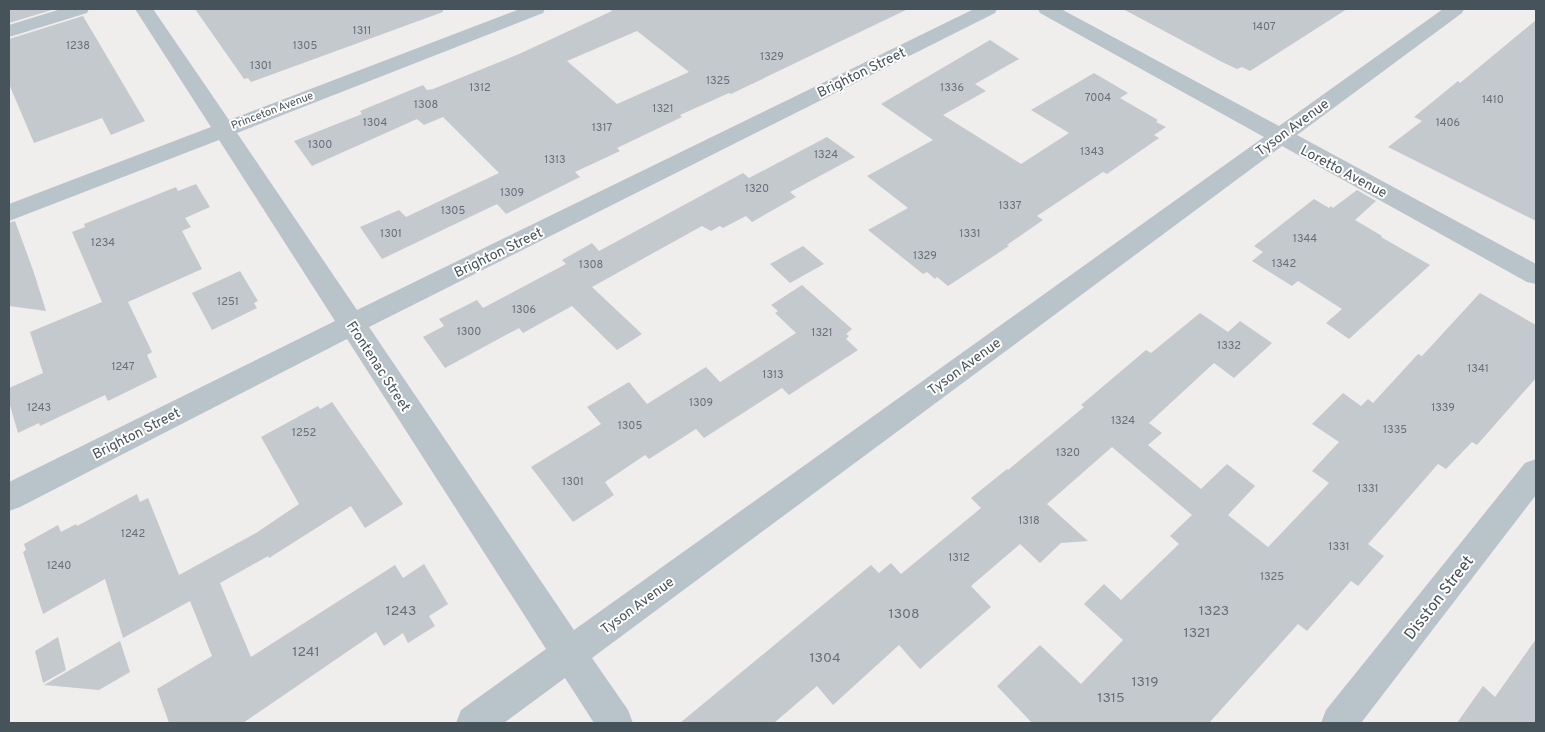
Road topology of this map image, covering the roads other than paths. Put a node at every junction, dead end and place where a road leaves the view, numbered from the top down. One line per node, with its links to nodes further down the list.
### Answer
1 (80, 9): 7 (street)
2 (144, 9): 8 (street, Frontenac Street)
3 (536, 9): 8 (street, Princeton Avenue)
4 (988, 9): 12 (street, Brighton Street)
5 (1048, 9): 9 (street, Loretto Avenue)
6 (1455, 9): 9 (street, Tyson Avenue)
7 (9, 31)
8 (223, 128): 10 (street, Princeton Avenue); 12 (street, Frontenac Street)
9 (1279, 136): 11 (street, Loretto Avenue); 15 (street, Tyson Avenue)
10 (9, 213)
11 (1536, 275)
12 (352, 324): 14 (street, Brighton Street); 15 (street, Frontenac Street)
13 (1536, 472): 18 (street, Disston Street)
14 (9, 497)
15 (569, 654): 16 (street, Tyson Avenue); 17 (street, Frontenac Street)
16 (474, 723)
17 (615, 723)
18 (1339, 723)

